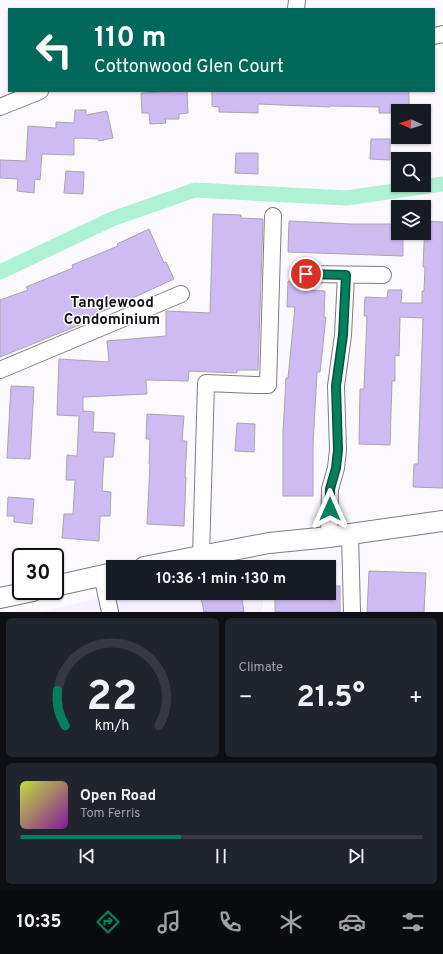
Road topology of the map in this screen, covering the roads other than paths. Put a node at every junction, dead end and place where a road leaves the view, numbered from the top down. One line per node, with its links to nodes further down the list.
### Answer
1 (38, 92): 2 (street)
2 (0, 107)
3 (273, 216): 12 (street)
4 (306, 274): 5 (street)
5 (346, 275): 6 (street); 11 (street)
6 (383, 275)
7 (181, 294): 8 (street)
8 (0, 370)
9 (443, 521): 10 (main road)
10 (350, 534): 11 (main road); 20 (street)
11 (330, 537): 12 (main road)
12 (201, 556): 13 (main road)
13 (180, 560)
14 (106, 574): 15 (main road)
15 (64, 584)
16 (12, 595): 17 (main road)
17 (0, 598)
18 (109, 600): 19 (street)
19 (110, 612)
20 (352, 612)

